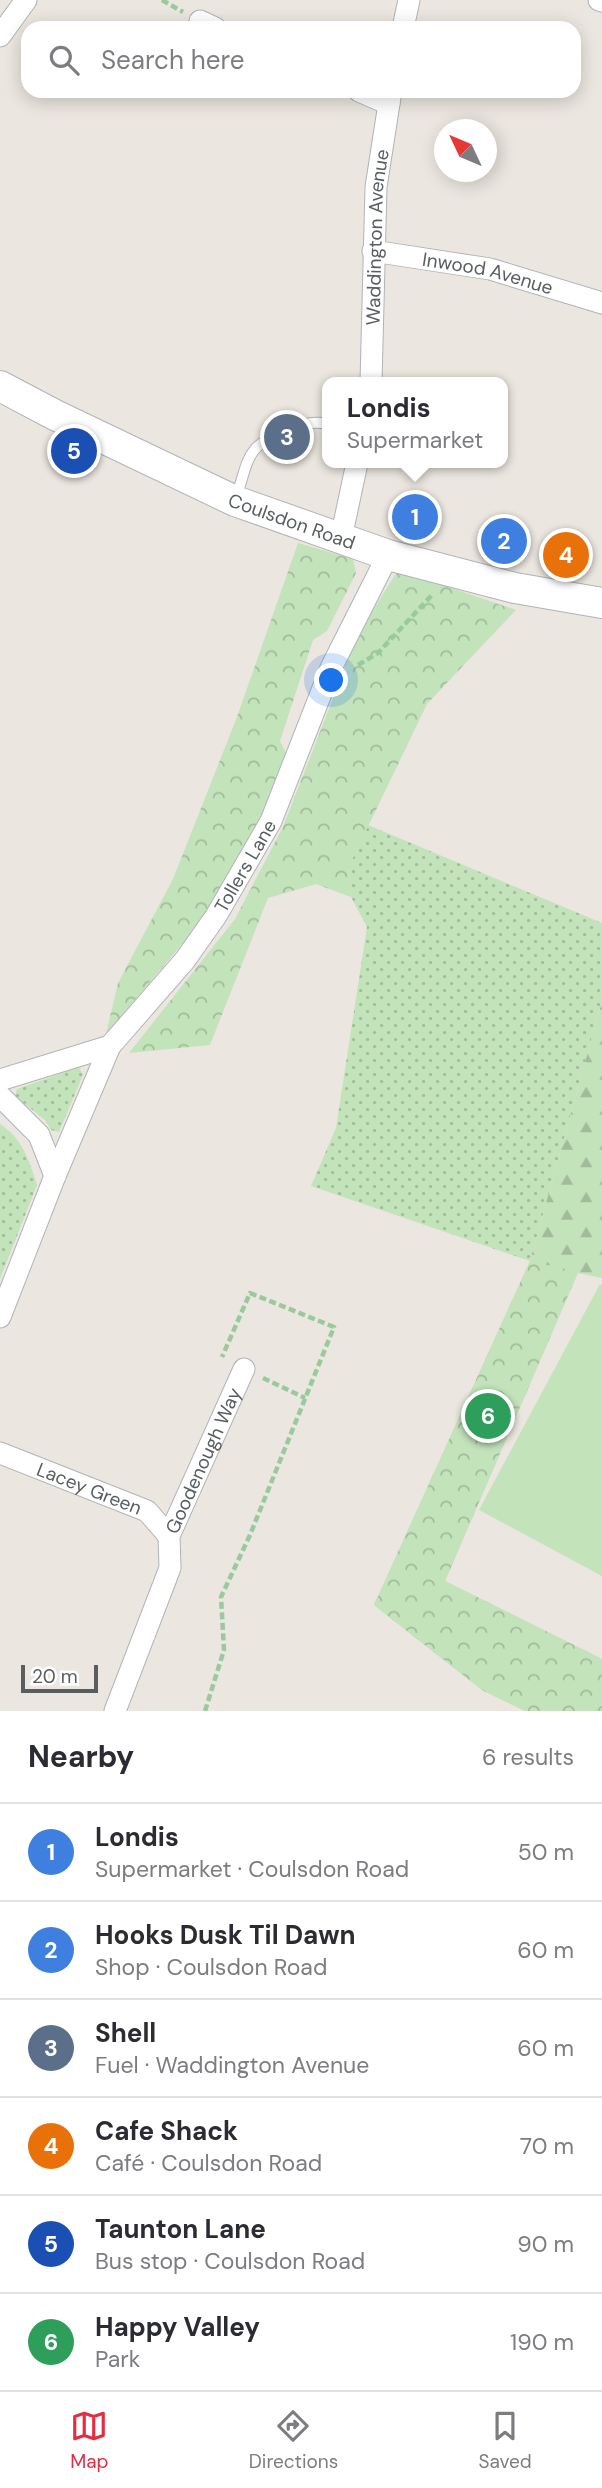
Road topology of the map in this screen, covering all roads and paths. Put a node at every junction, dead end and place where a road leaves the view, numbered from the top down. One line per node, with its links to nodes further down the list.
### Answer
1 (26, 0): 4 (street)
2 (409, 0): 3 (street)
3 (404, 21)
4 (0, 36)
5 (390, 98): 6 (street, Waddington Avenue)
6 (373, 251): 7 (street, Inwood Avenue); 8 (street, Waddington Avenue)
7 (602, 303)
8 (371, 377)
9 (0, 386): 12 (main road, Coulsdon Road)
10 (322, 423): 12 (lane)
11 (356, 468): 13 (street)
12 (235, 500): 13 (main road, Coulsdon Road)
13 (341, 538): 14 (main road, Coulsdon Road)
14 (388, 555): 16 (main road, Coulsdon Road); 17 (street, Tollers Lane)
15 (437, 589): 17 (path)
16 (602, 603)
17 (331, 668): 18 (street, Tollers Lane)
18 (110, 1046): 19 (street); 21 (street)
19 (0, 1080)
20 (0, 1096): 21 (street)
21 (55, 1176): 22 (street)
22 (0, 1317)
23 (221, 1360): 28 (path)
24 (244, 1369): 26 (street, Goodenough Way)
25 (0, 1453): 26 (street, Lacey Green)
26 (169, 1536): 27 (street, Goodenough Way)
27 (115, 1711)
28 (205, 1711)

